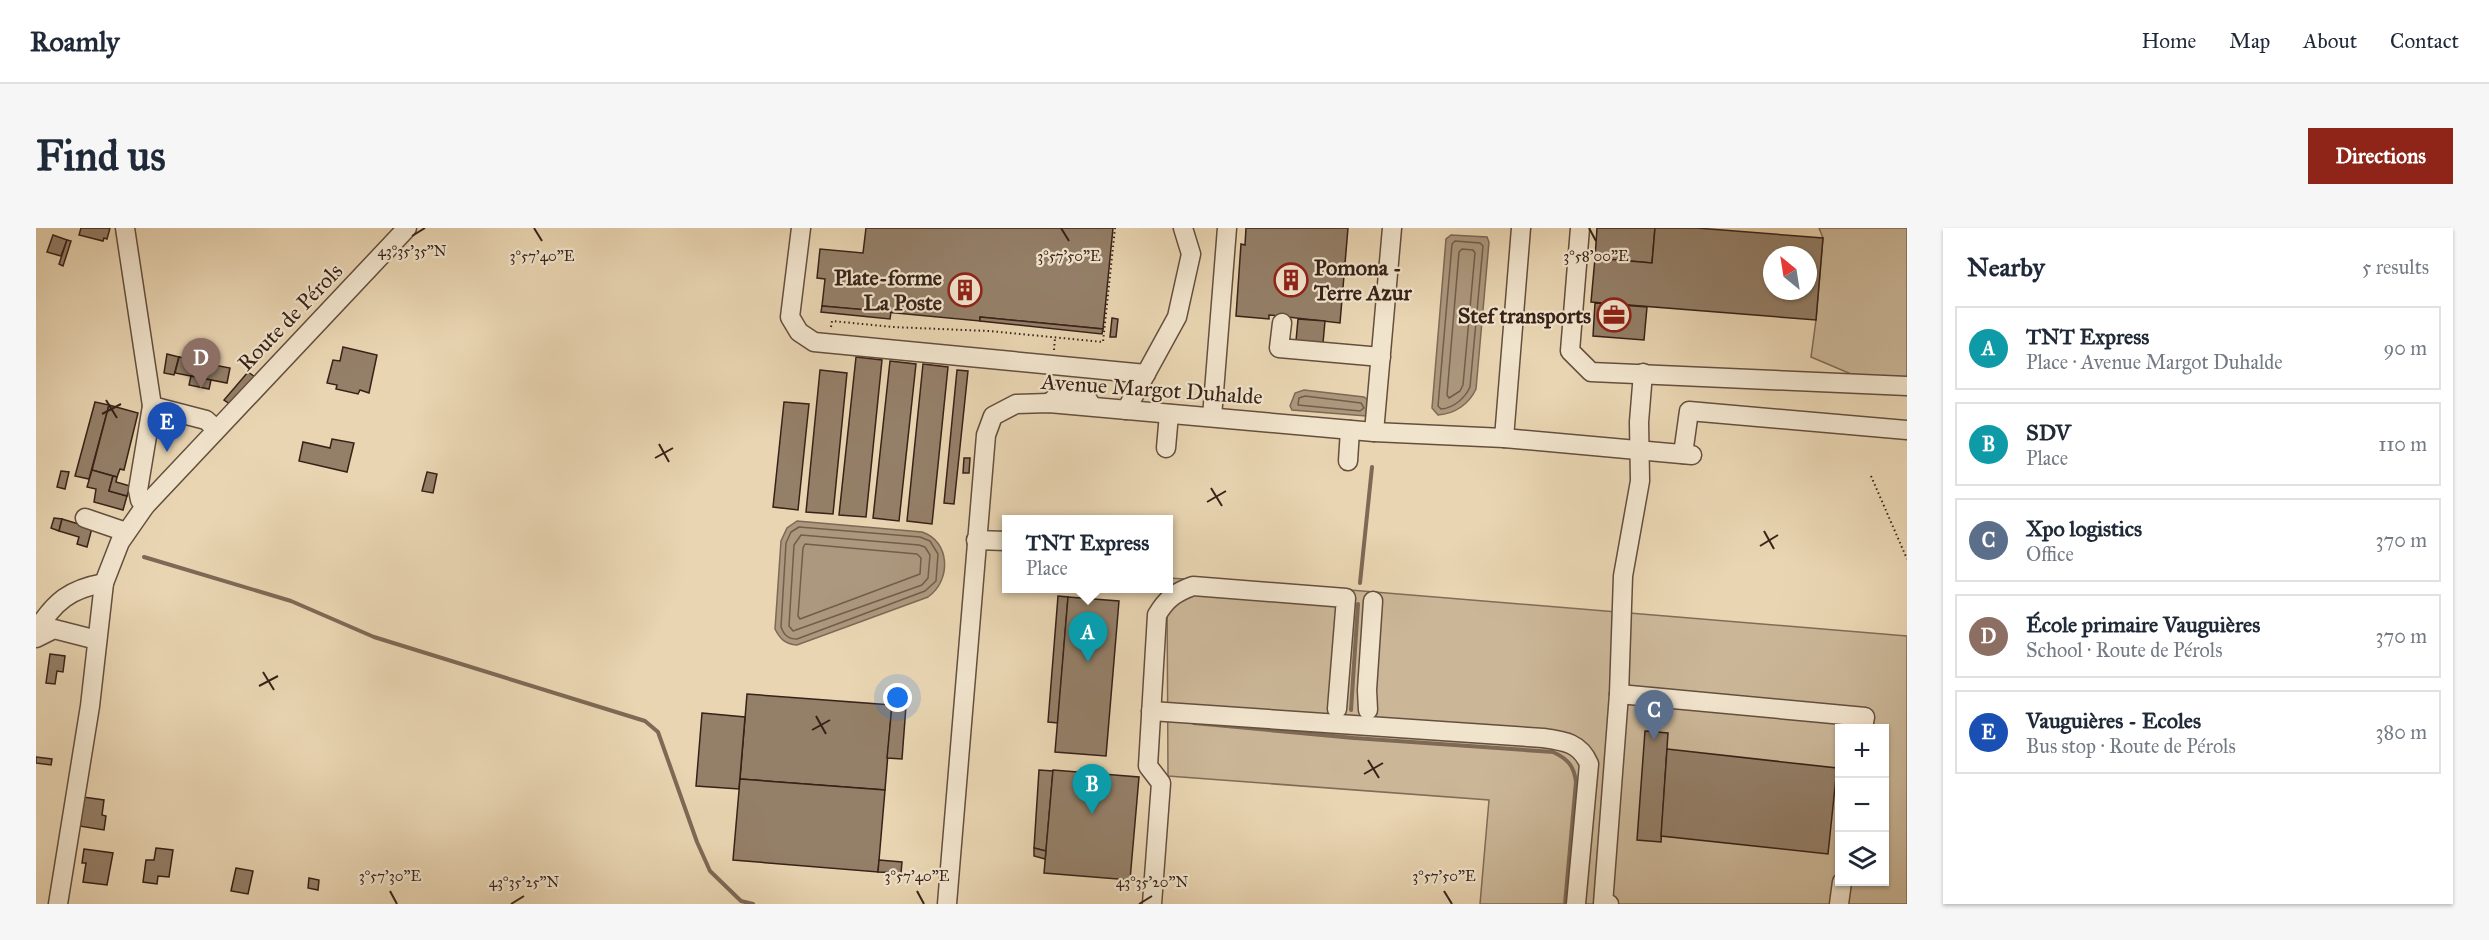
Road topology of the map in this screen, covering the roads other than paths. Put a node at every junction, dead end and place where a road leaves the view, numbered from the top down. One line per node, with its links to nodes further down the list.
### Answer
1 (125, 228): 14 (street)
2 (407, 228): 18 (street, Route de Pérols)
3 (801, 228): 11 (street)
4 (1183, 228): 11 (street)
5 (1227, 228): 17 (street)
6 (1392, 228): 10 (street)
7 (1521, 228): 22 (street)
8 (1580, 228): 12 (street)
9 (1282, 323): 10 (street)
10 (1381, 357): 21 (street)
11 (1146, 374): 15 (street)
12 (1643, 374): 13 (street); 24 (street)
13 (1907, 386)
14 (152, 406): 18 (street); 26 (street)
15 (1126, 410): 16 (street, Avenue Margot Duhalde); 29 (street, Avenue Margot Duhalde)
16 (1169, 414): 17 (street, Avenue Margot Duhalde); 23 (street)
17 (1212, 417): 19 (street, Avenue Margot Duhalde)
18 (216, 429): 26 (street, Route de Pérols)
19 (1350, 430): 21 (street, Avenue Margot Duhalde); 25 (street)
20 (1907, 430): 24 (street, Avenue Margot Duhalde)
21 (1374, 432): 22 (street, Avenue Margot Duhalde)
22 (1504, 438): 24 (street, Avenue Margot Duhalde)
23 (1166, 448)
24 (1639, 450): 36 (street)
25 (1348, 461)
26 (145, 506): 28 (street, Route de Pérols)
27 (85, 518): 28 (street)
28 (126, 532): 31 (street, Route de Pérols)
29 (976, 540): 30 (street); 43 (street, Avenue Margot Duhalde)
30 (1002, 541)
31 (104, 583): 33 (street); 35 (street, Route de Pérols)
32 (1373, 601): 38 (street)
33 (36, 631)
34 (36, 638): 35 (street)
35 (97, 640): 42 (street, Route de Pérols)
36 (1619, 694): 40 (street); 46 (street)
37 (1337, 709): 39 (street)
38 (1368, 710)
39 (1151, 711): 44 (street); 45 (street)
40 (1863, 724)
41 (1841, 886): 47 (street)
42 (58, 904)
43 (947, 904)
44 (1152, 904)
45 (1576, 904)
46 (1609, 904)
47 (1839, 904)

